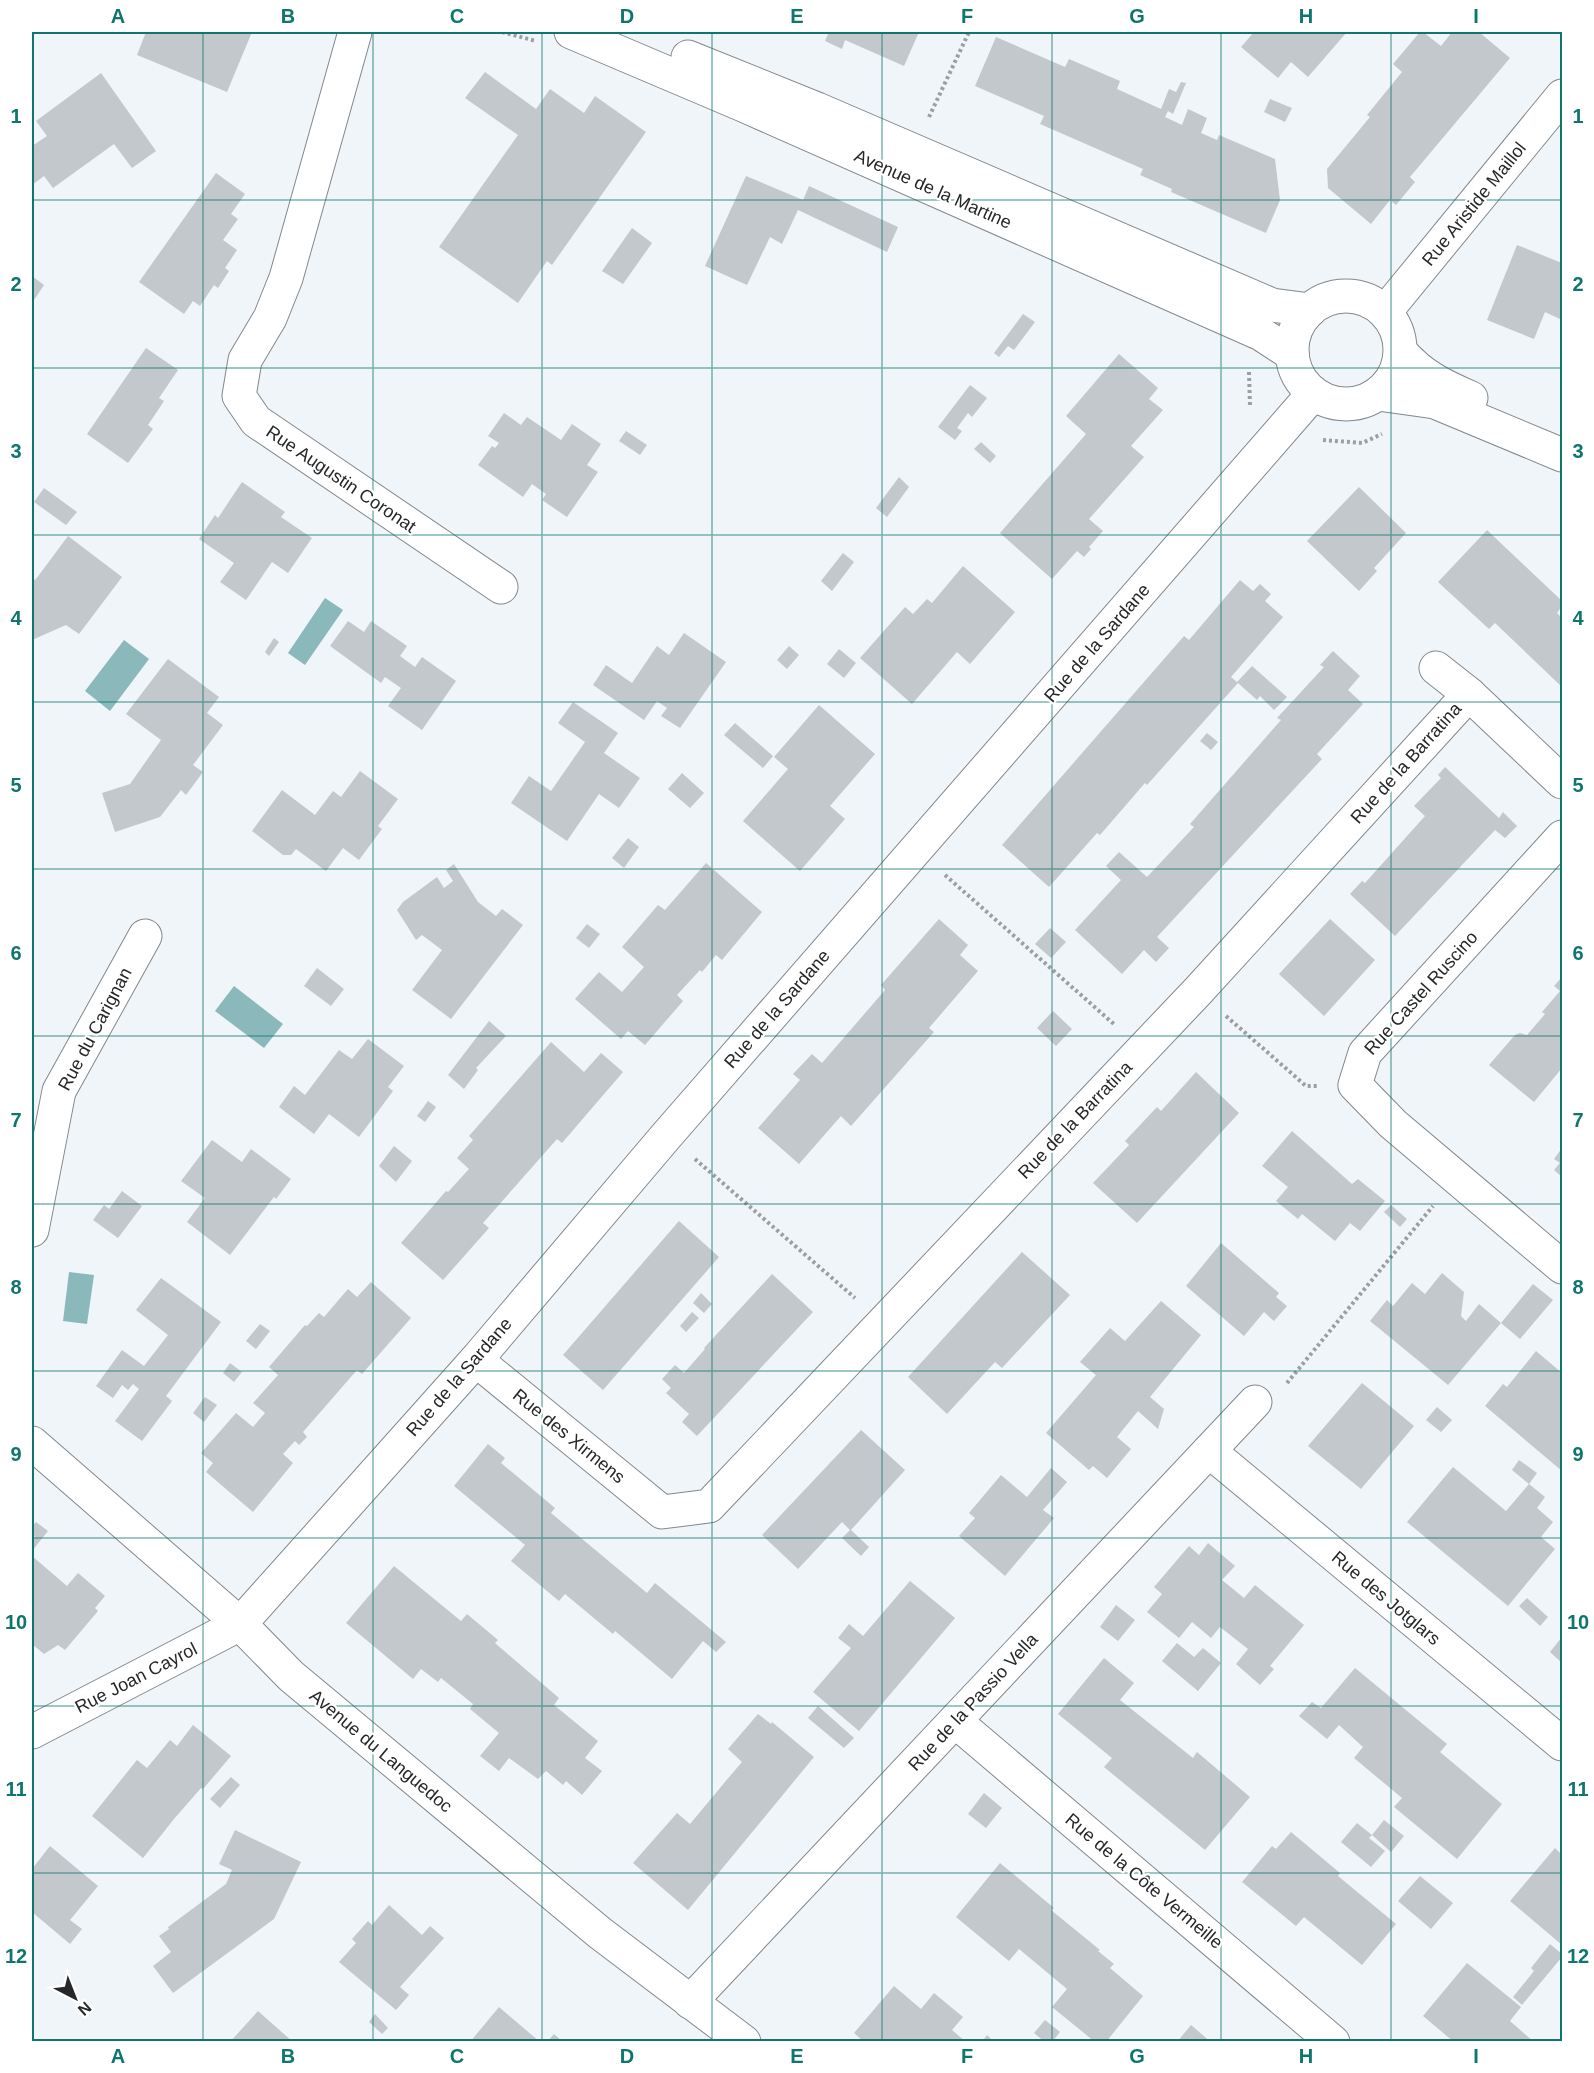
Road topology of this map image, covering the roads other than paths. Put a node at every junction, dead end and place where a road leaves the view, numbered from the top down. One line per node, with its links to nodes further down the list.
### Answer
1 (356, 32): 13 (street, Rue Augustin Coronat)
2 (571, 32): 8 (street, Avenue de la Martine)
3 (626, 32): 5 (street, Avenue de la Martine)
4 (1563, 96): 6 (street, Rue Aristide Maillol)
5 (1310, 310): 6 (street); 8 (street)
6 (1384, 312): 7 (street)
7 (1401, 352): 10 (street); 11 (street)
8 (1292, 354): 9 (street)
9 (1313, 394): 10 (street); 21 (street, Rue de la Sardane)
10 (1378, 394): 12 (street)
11 (1563, 436)
12 (1563, 455)
13 (501, 587)
14 (1436, 668): 15 (street)
15 (1469, 694): 16 (street); 25 (street, Rue de la Barratina)
16 (1563, 782)
17 (1563, 837): 20 (street, Rue Castel Ruscino)
18 (145, 936): 19 (street, Rue du Carignan)
19 (32, 1230)
20 (1563, 1267)
21 (476, 1360): 25 (street, Rue des Xirmens); 26 (street, Rue de la Sardane)
22 (1255, 1402): 24 (street, Rue de la Passio Vella)
23 (32, 1443): 26 (street, Avenue du Languedoc)
24 (1209, 1451): 27 (street, Rue de la Passio Vella); 29 (street, Rue des Jotglars)
25 (662, 1512)
26 (240, 1624): 28 (street, Rue Joan Cayrol); 30 (street, Avenue du Languedoc)
27 (954, 1721): 30 (street, Rue de la Passio Vella); 32 (street, Rue de la Côte Vermeille)
28 (32, 1732)
29 (1563, 1744)
30 (690, 2002): 31 (street, Avenue du Languedoc)
31 (744, 2042)
32 (1333, 2042)

